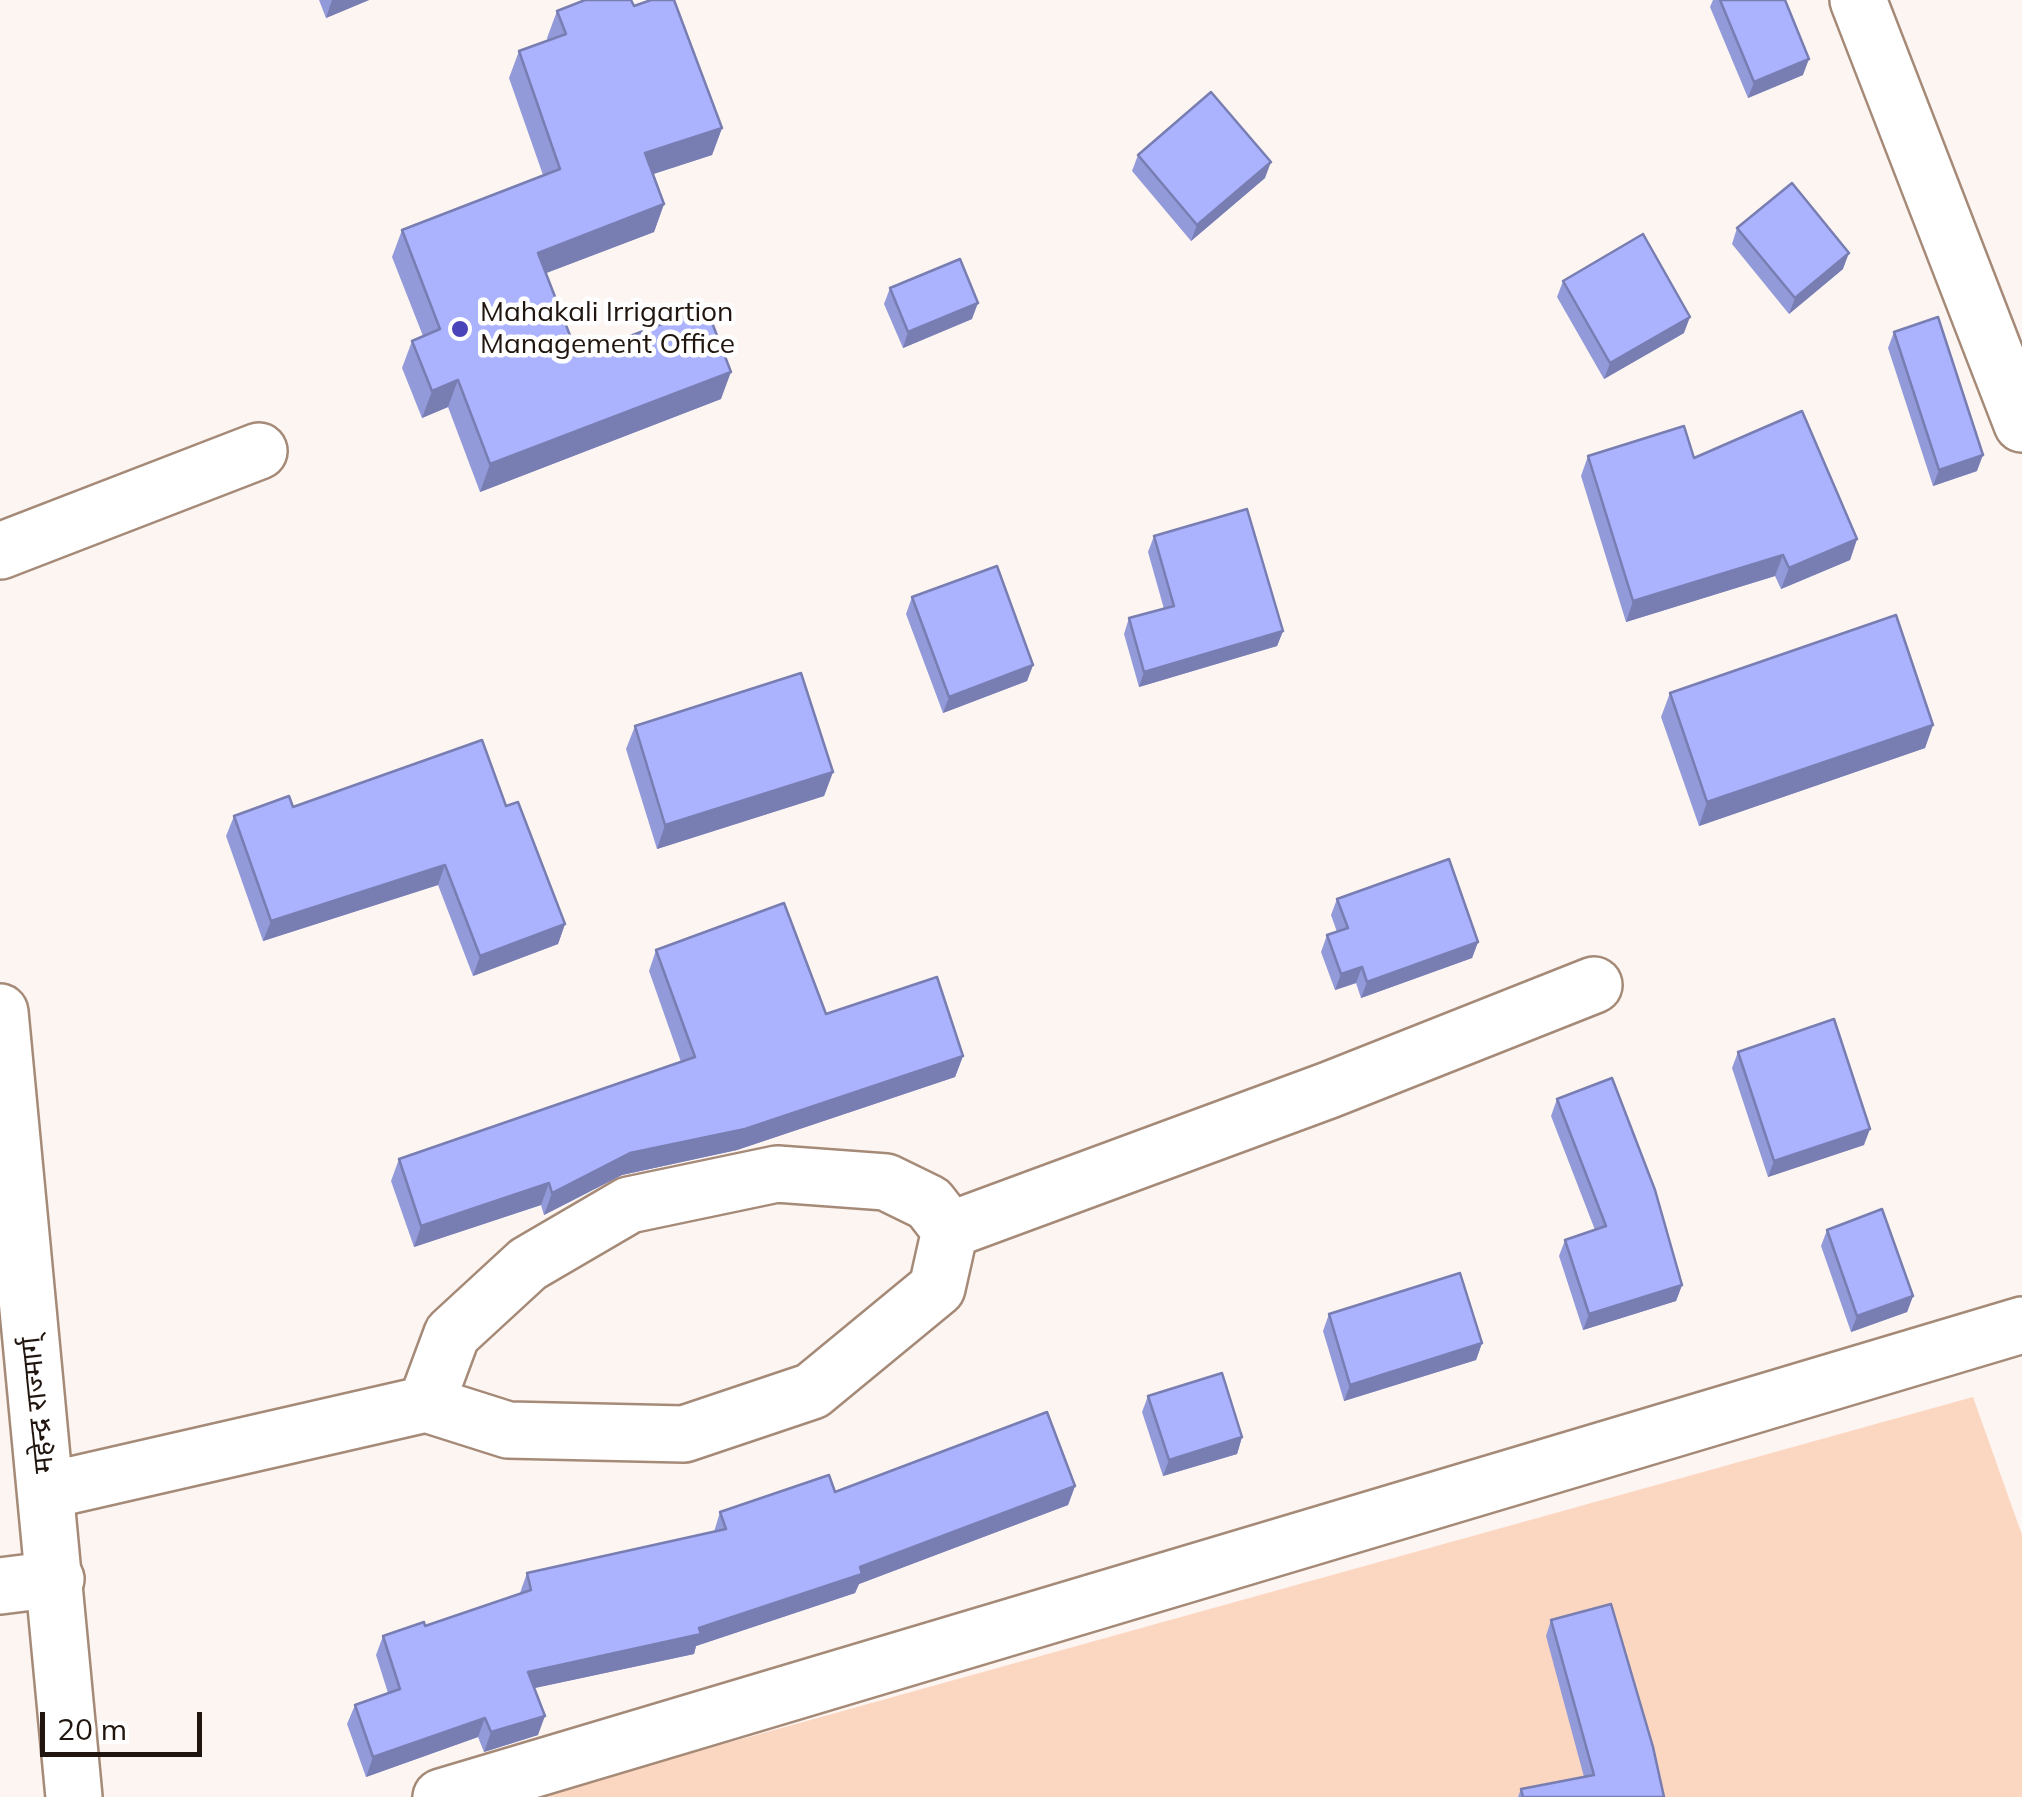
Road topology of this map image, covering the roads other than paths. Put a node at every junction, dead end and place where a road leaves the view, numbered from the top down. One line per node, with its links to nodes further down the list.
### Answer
1 (1858, 0): 2 (main road)
2 (2022, 424)
3 (259, 451): 4 (main road)
4 (0, 550)
5 (1594, 985): 7 (main road)
6 (0, 1012): 10 (main road, महेन्द्र राज्मार्ग्)
7 (950, 1230): 9 (main road); 9 (main road)
8 (2022, 1325): 14 (main road)
9 (426, 1404): 10 (main road)
10 (46, 1491): 11 (main road, महेन्द्र राज्मार्ग्)
11 (56, 1579): 12 (main road); 13 (main road, महेन्द्र राज्मार्ग्)
12 (0, 1586)
13 (74, 1797)
14 (442, 1797)

